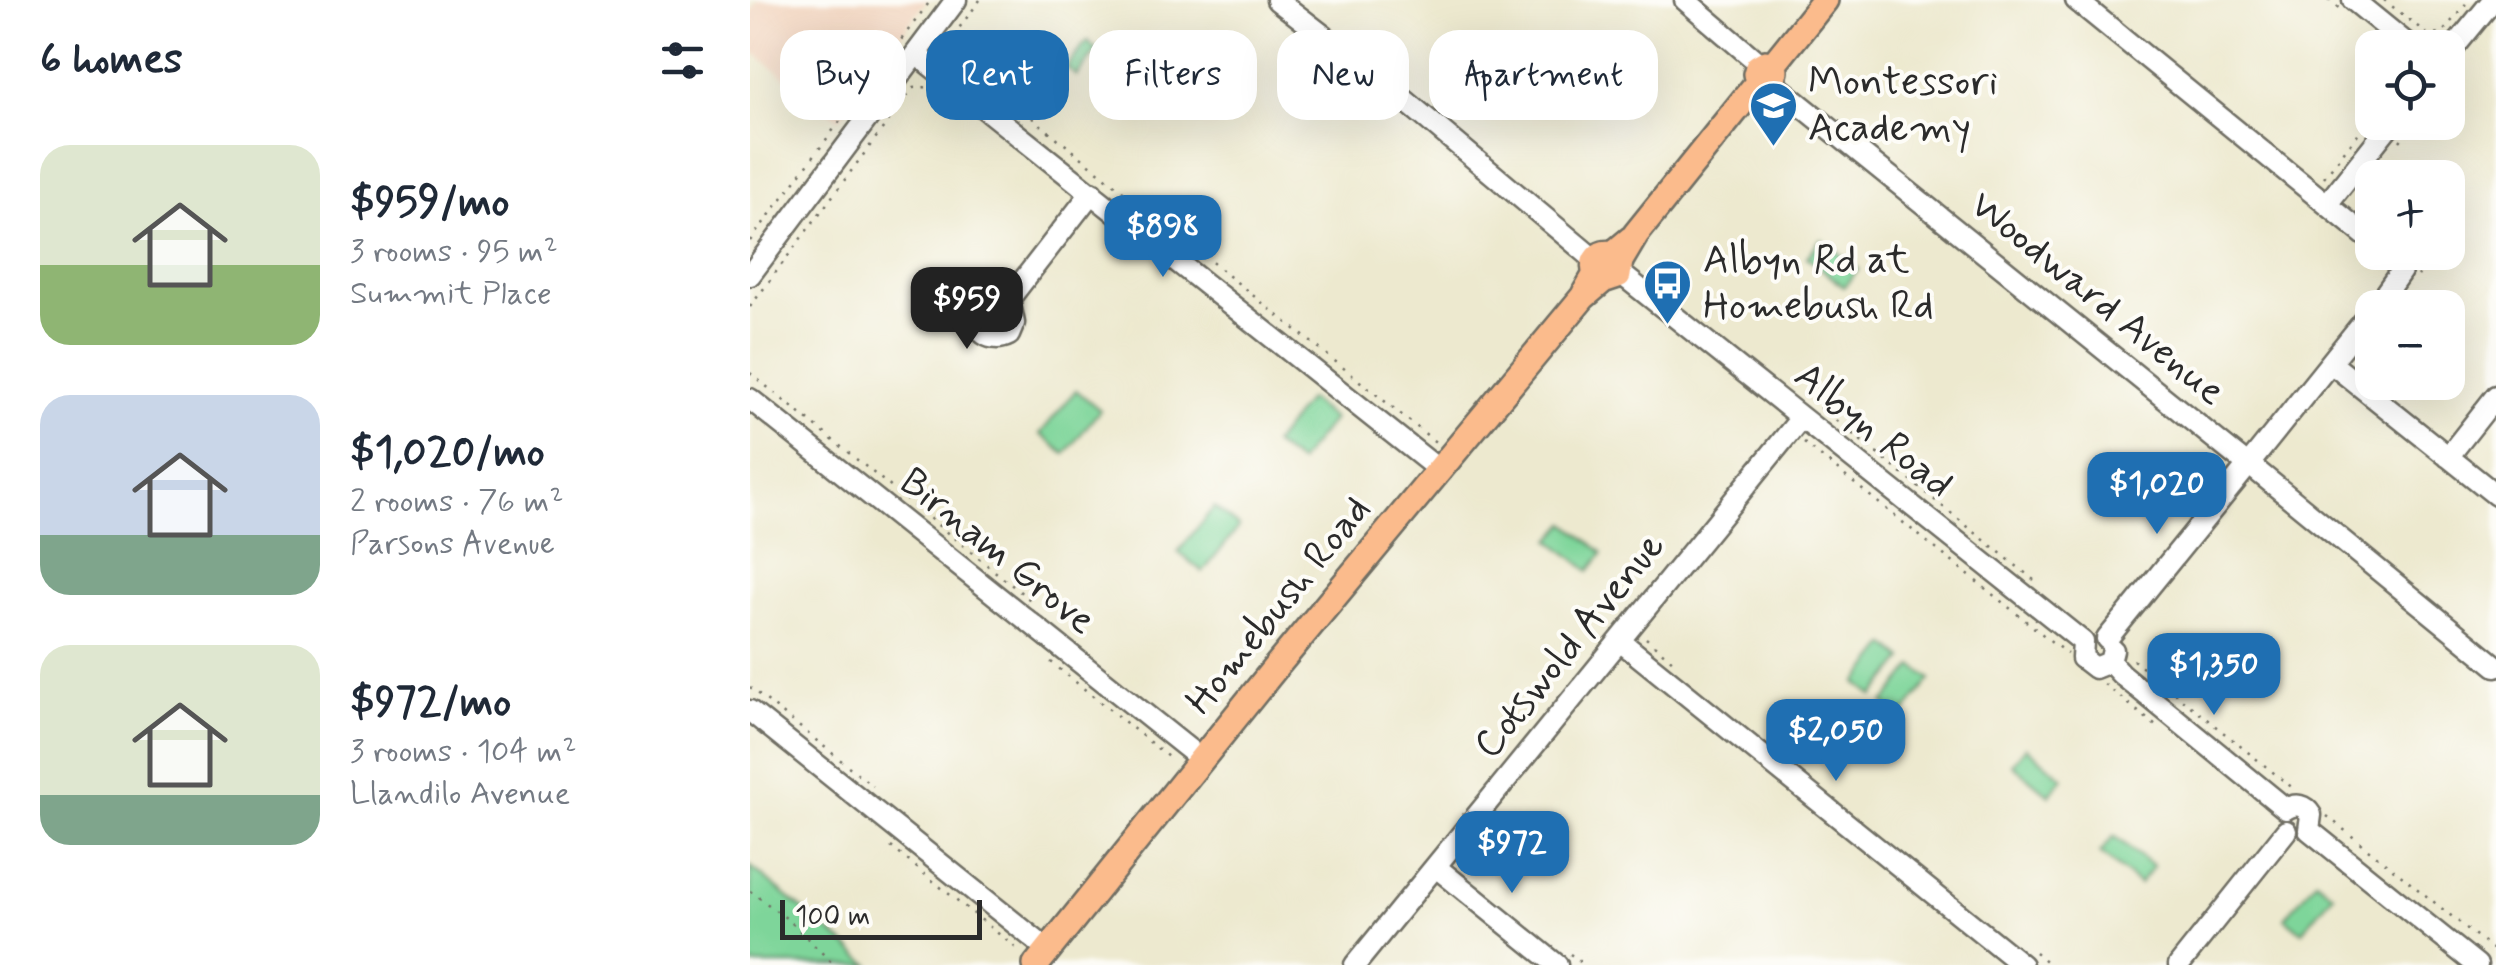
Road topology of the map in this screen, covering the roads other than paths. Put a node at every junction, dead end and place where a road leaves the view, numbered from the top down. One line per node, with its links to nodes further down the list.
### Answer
1 (956, 0): 10 (street)
2 (1277, 0): 16 (street, Albyn Road)
3 (1685, 0): 11 (street, Woodward Avenue)
4 (1826, 0): 11 (main road, Homebush Road)
5 (2076, 0): 14 (street)
6 (2353, 0): 8 (street)
7 (2493, 0): 9 (street)
8 (2390, 30)
9 (2465, 34)
10 (916, 54): 13 (street); 17 (street)
11 (1766, 73): 16 (main road, Homebush Road); 26 (street, Woodward Avenue)
12 (2378, 140): 14 (street)
13 (1092, 192): 18 (street); 25 (street)
14 (2327, 204): 15 (street)
15 (2355, 227)
16 (1604, 271): 23 (street, Albyn Road); 25 (main road, Homebush Road)
17 (750, 275)
18 (1009, 299)
19 (2355, 334): 20 (street)
20 (2332, 364): 24 (street); 26 (street)
21 (2496, 396): 24 (street)
22 (750, 400): 33 (street, Birnam Grove)
23 (1801, 418): 28 (street, Cotswold Avenue); 29 (street, Albyn Road)
24 (2448, 456): 27 (street)
25 (1438, 457): 33 (main road, Homebush Road)
26 (2248, 465): 30 (street); 31 (street, Woodward Avenue)
27 (2496, 495)
28 (1620, 642): 37 (street, Cotswold Avenue); 40 (street)
29 (2083, 642): 30 (street); 30 (street, Albyn Road)
30 (2108, 657): 34 (street)
31 (2496, 666)
32 (750, 711): 38 (street)
33 (1201, 759): 38 (main road, Homebush Road)
34 (2286, 809): 35 (street); 36 (street)
35 (2309, 830): 36 (street); 43 (street)
36 (2286, 832): 42 (street)
37 (1436, 867): 39 (street); 41 (street, Cotswold Avenue)
38 (1042, 958)
39 (1563, 959)
40 (2028, 959)
41 (1356, 965)
42 (2179, 965)
43 (2478, 965)

